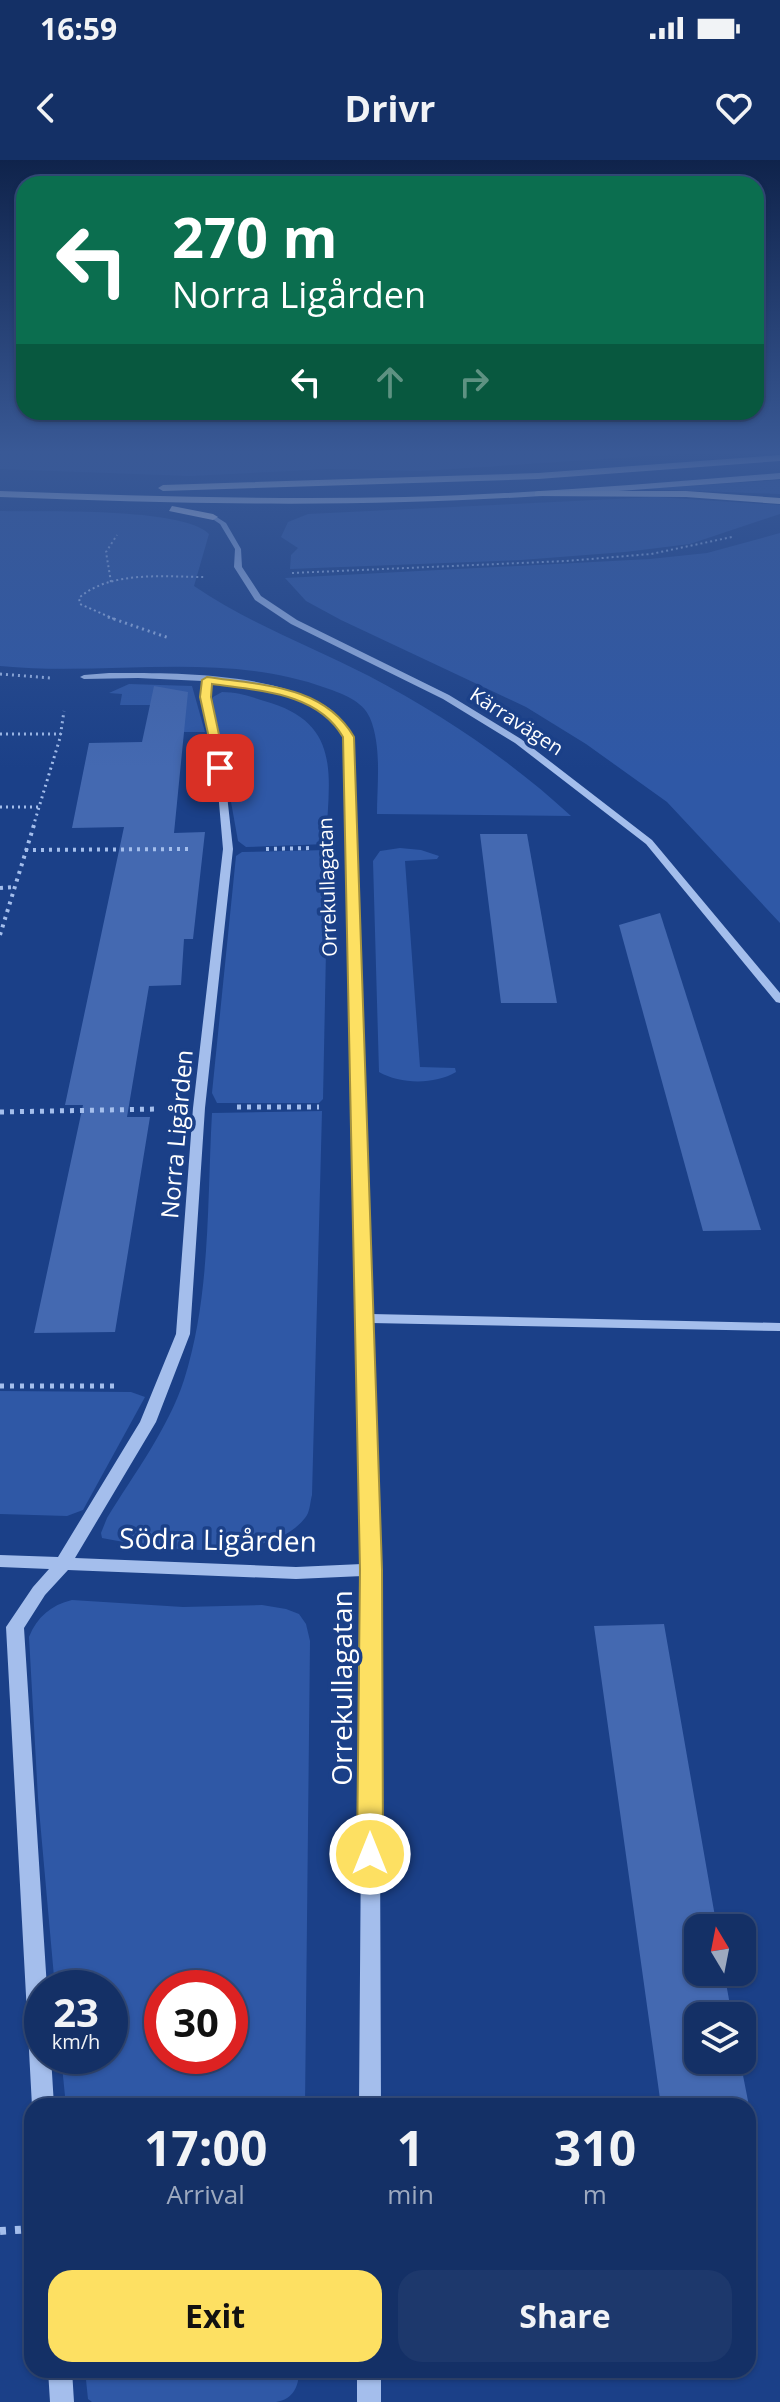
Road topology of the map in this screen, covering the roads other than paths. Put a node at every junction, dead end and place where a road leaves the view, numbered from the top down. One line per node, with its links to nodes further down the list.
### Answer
1 (239, 559): 4 (street, Kärravägen)
2 (84, 677): 3 (street, Orrekullagatan)
3 (207, 680): 5 (street, Orrekullagatan); 8 (street, Norra Ligården)
4 (780, 1000)
5 (363, 1318): 6 (street); 9 (street, Orrekullagatan)
6 (780, 1327)
7 (0, 1561): 8 (street, Södra Ligården)
8 (63, 1564): 9 (street, Södra Ligården); 10 (street)
9 (371, 1570): 11 (street, Orrekullagatan)
10 (42, 2098)
11 (370, 2098)
12 (60, 2378): 14 (street)
13 (369, 2378): 15 (street)
14 (62, 2402)
15 (369, 2402)

